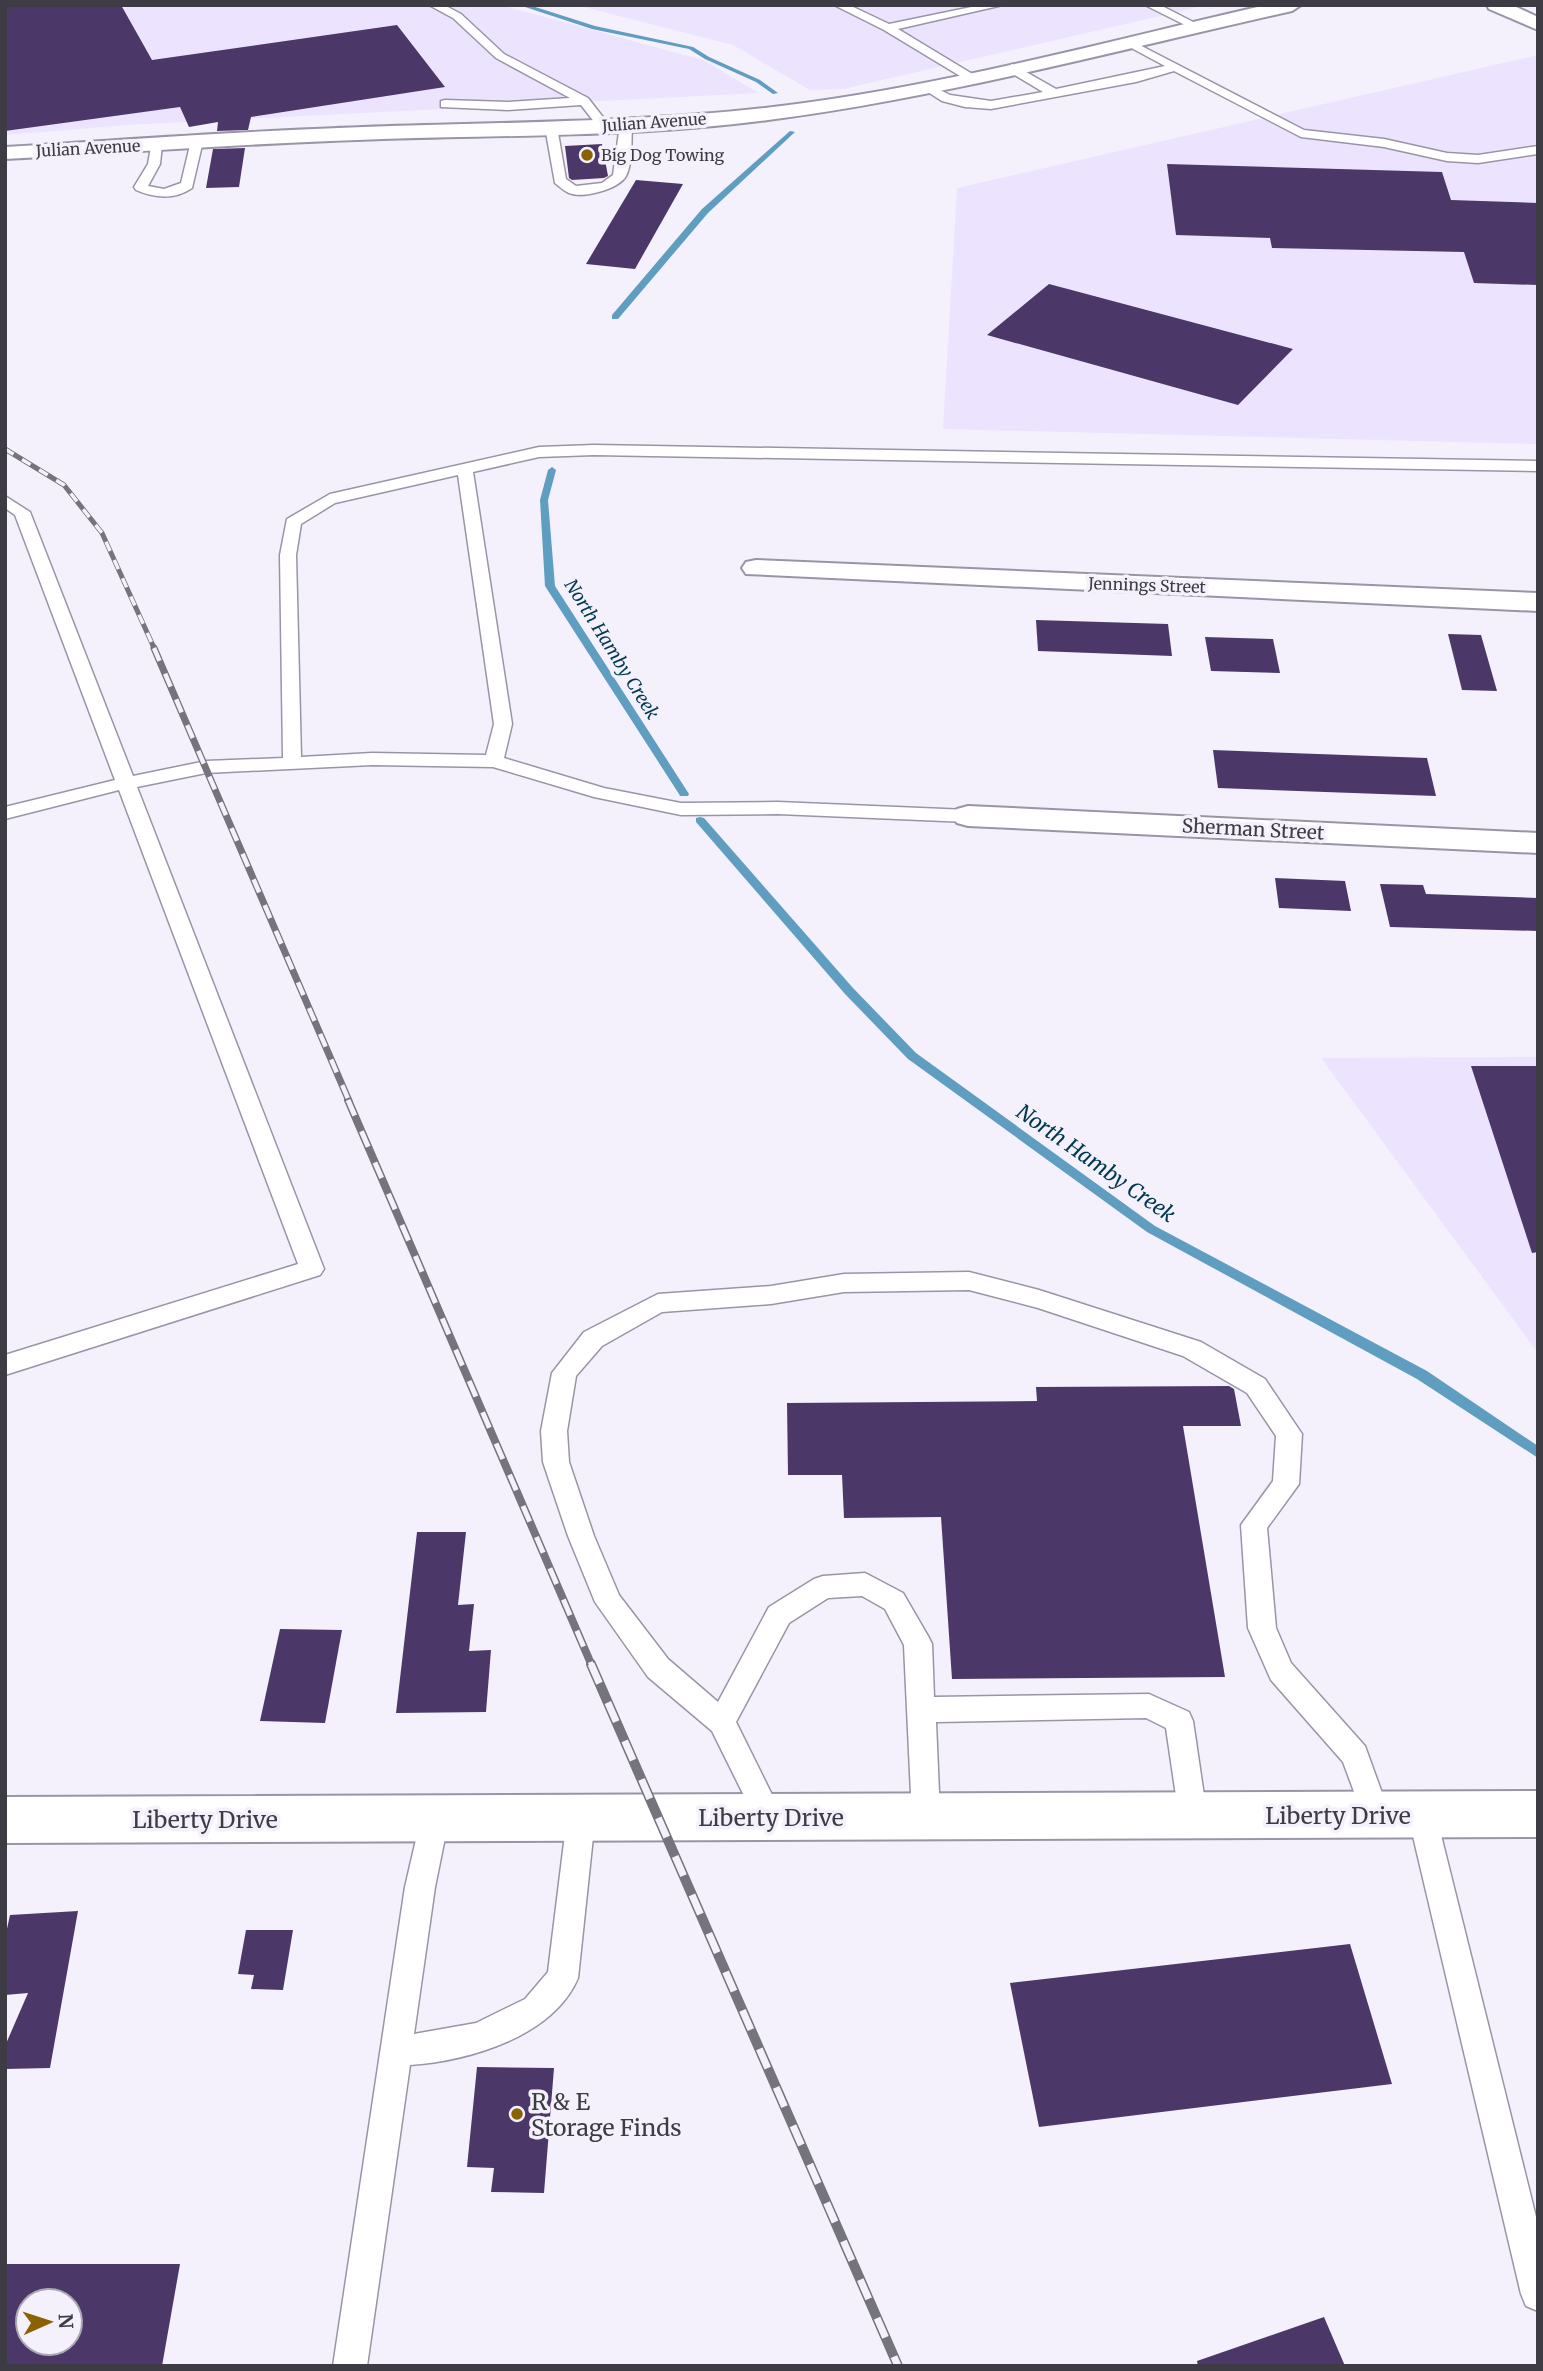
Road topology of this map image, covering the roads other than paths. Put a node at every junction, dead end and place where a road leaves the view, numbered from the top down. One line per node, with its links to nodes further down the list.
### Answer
1 (435, 5): 16 (lane)
2 (839, 5): 9 (lane)
3 (998, 5): 9 (lane)
4 (1150, 5): 8 (lane)
5 (1292, 5): 8 (street, Julian Avenue)
6 (1496, 5): 7 (street)
7 (1538, 24)
8 (1197, 27): 10 (street, Julian Avenue)
9 (888, 28): 13 (lane)
10 (1128, 42): 11 (lane); 12 (street, Julian Avenue)
11 (1176, 67): 15 (lane); 24 (lane)
12 (1012, 68): 13 (street, Julian Avenue); 15 (lane)
13 (968, 78): 14 (street, Julian Avenue); 17 (lane)
14 (926, 87): 17 (lane); 20 (street, Julian Avenue)
15 (1055, 93): 17 (lane)
16 (584, 101): 18 (lane); 19 (lane)
17 (1005, 102)
18 (445, 104)
19 (603, 125): 20 (street, Julian Avenue); 21 (street, Julian Avenue)
20 (626, 125): 21 (lane)
21 (551, 127): 22 (street, Julian Avenue)
22 (197, 141): 23 (street, Julian Avenue); 23 (lane)
23 (156, 144): 25 (street, Julian Avenue)
24 (1538, 150)
25 (5, 153)
26 (1538, 466): 27 (lane)
27 (465, 469): 31 (lane); 32 (lane)
28 (5, 500): 33 (lane)
29 (757, 568): 30 (street, Jennings Street)
30 (1538, 602)
31 (494, 761): 32 (lane); 35 (lane)
32 (292, 763): 33 (lane)
33 (126, 783): 34 (lane); 37 (lane)
34 (5, 813)
35 (968, 816): 36 (street, Sherman Street)
36 (1538, 843)
37 (5, 1365)
38 (921, 1710): 39 (lane); 42 (lane); 43 (lane)
39 (722, 1722): 41 (lane); 44 (lane)
40 (1538, 1814): 41 (street, Liberty Drive)
41 (1399, 1815): 43 (street, Liberty Drive); 49 (lane)
42 (926, 1816): 43 (street, Liberty Drive); 44 (street, Liberty Drive)
43 (1193, 1816)
44 (769, 1817): 46 (street, Liberty Drive)
45 (435, 1818): 46 (street, Liberty Drive); 47 (street, Liberty Drive); 48 (lane)
46 (581, 1818): 48 (lane)
47 (5, 1821)
48 (394, 2051): 50 (lane)
49 (1538, 2294)
50 (350, 2366)

